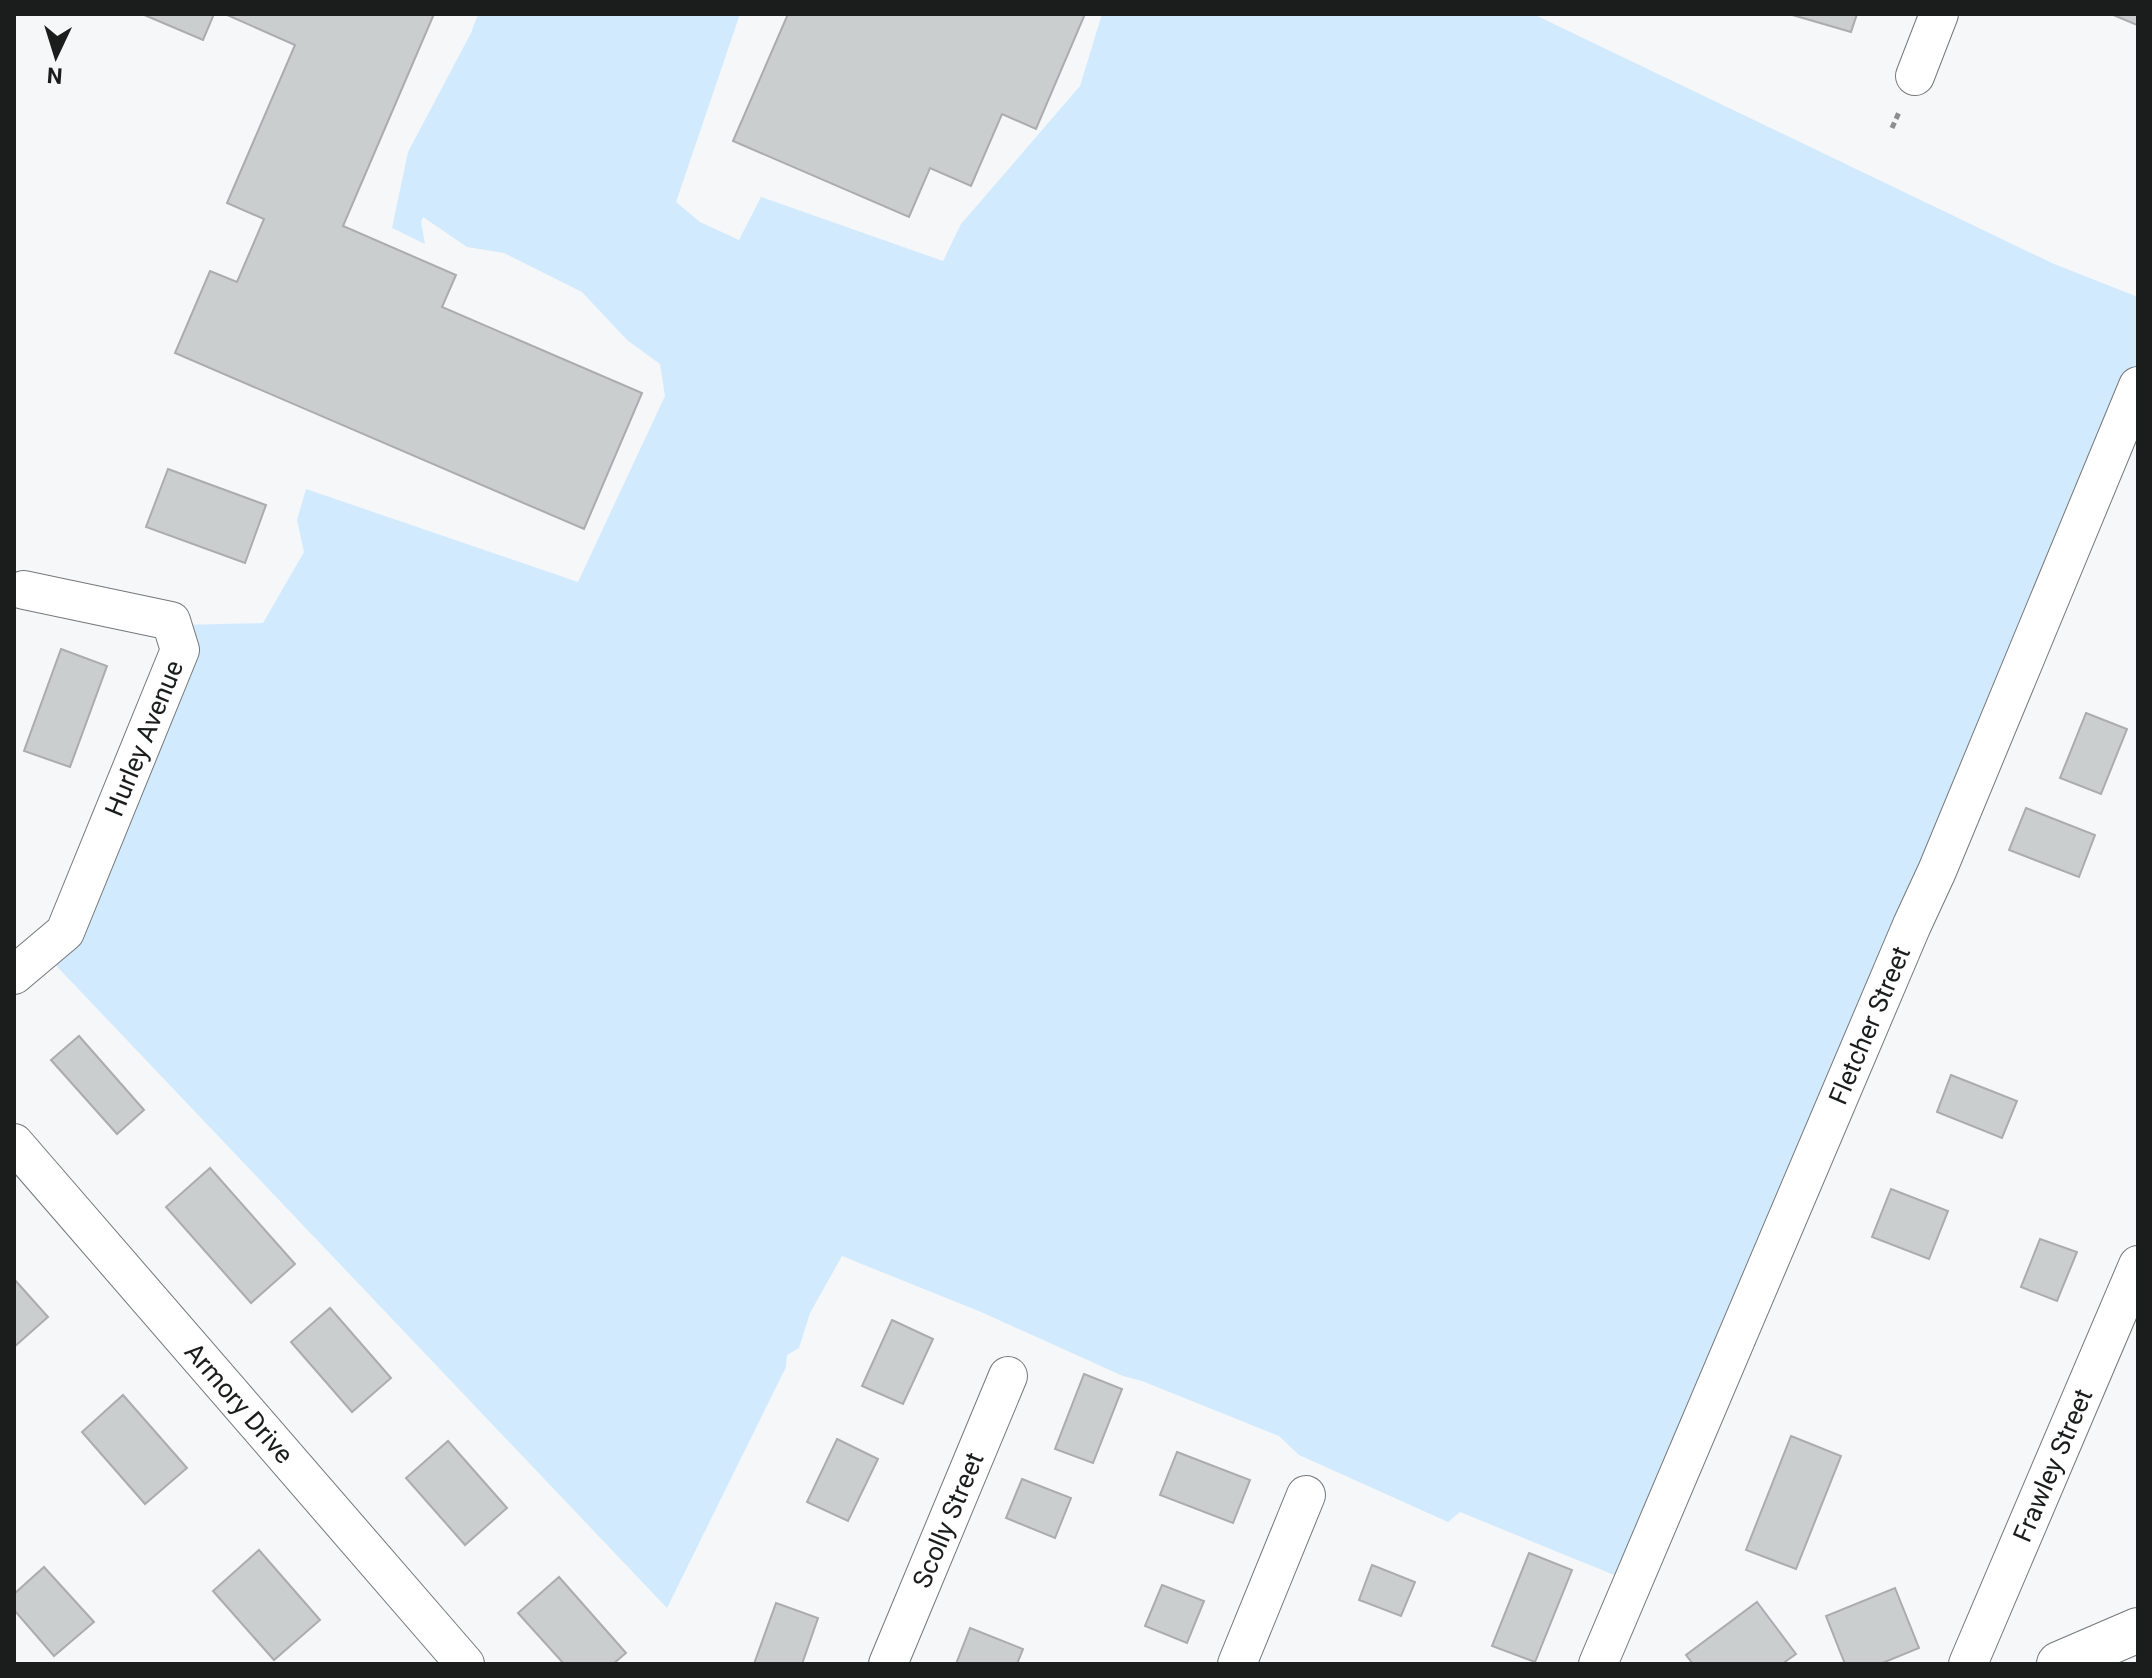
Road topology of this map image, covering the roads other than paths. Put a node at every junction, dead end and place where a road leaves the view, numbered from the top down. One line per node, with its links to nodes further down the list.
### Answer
1 (1939, 14): 2 (street)
2 (1915, 76)
3 (2138, 386): 14 (street, Fletcher Street)
4 (24, 590): 5 (street, Hurley Avenue)
5 (14, 975)
6 (14, 1143): 11 (street, Armory Drive)
7 (2138, 1265): 15 (street, Frawley Street)
8 (1008, 1376): 12 (street, Scolly Street)
9 (1306, 1495): 13 (street)
10 (2138, 1630): 16 (main road)
11 (465, 1664)
12 (888, 1664)
13 (1237, 1664)
14 (1598, 1664)
15 (1968, 1664)
16 (2059, 1664)

